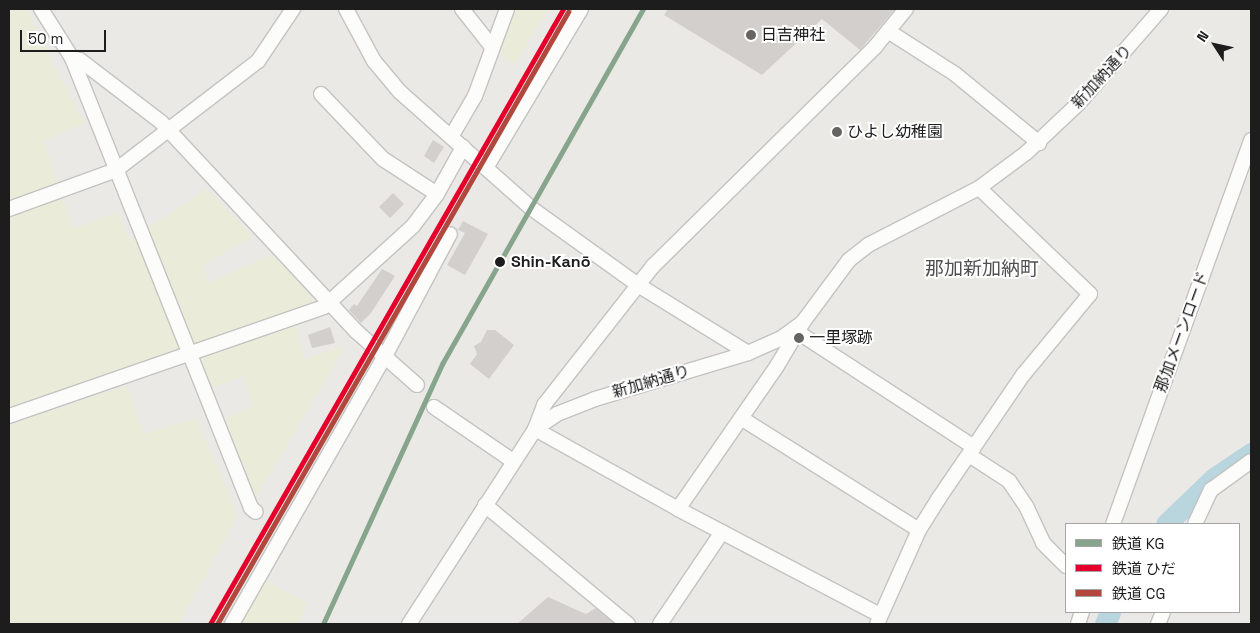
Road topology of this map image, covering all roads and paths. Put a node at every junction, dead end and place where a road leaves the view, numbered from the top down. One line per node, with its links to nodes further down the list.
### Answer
1 (293, 9): 13 (street)
2 (346, 9): 14 (street)
3 (462, 9): 10 (street)
4 (507, 9): 10 (street)
5 (581, 9): 18 (street)
6 (906, 9): 9 (street)
7 (1161, 9): 16 (street, 新加納通り)
8 (43, 10): 11 (street)
9 (888, 31): 16 (street); 24 (street)
10 (492, 47): 14 (street)
11 (72, 58): 13 (street); 19 (street)
12 (321, 94): 21 (street)
13 (171, 131): 19 (street); 25 (street)
14 (451, 137): 17 (street)
15 (1251, 140): 41 (street, 那加メーンロード)
16 (1039, 143): 20 (street, 新加納通り)
17 (463, 147): 18 (street); 21 (street)
18 (486, 168): 24 (street)
19 (116, 170): 22 (street); 28 (street)
20 (979, 188): 26 (street); 35 (street)
21 (437, 194): 25 (street)
22 (9, 209)
23 (450, 234): 29 (street)
24 (638, 285): 27 (street); 34 (street)
25 (331, 302): 28 (street); 29 (street)
26 (801, 327): 27 (street, 新加納通り); 33 (street); 35 (street)
27 (748, 352): 34 (street, 新加納通り)
28 (190, 354): 32 (street); 40 (street)
29 (385, 356): 30 (street); 47 (street)
30 (417, 385)
31 (434, 407): 36 (street)
32 (9, 416)
33 (741, 418): 39 (street); 43 (street)
34 (535, 428): 36 (street, 新加納通り); 39 (street)
35 (971, 451): 43 (street); 45 (street)
36 (513, 461): 38 (street, 新加納通り)
37 (1251, 462): 42 (street)
38 (485, 505): 48 (street); 49 (street)
39 (678, 509): 44 (street)
40 (256, 512)
41 (1113, 523)
42 (1195, 523)
43 (919, 530): 46 (street)
44 (722, 532): 46 (street); 50 (street)
45 (1065, 565)
46 (879, 620)
47 (232, 624)
48 (409, 624)
49 (628, 624)
50 (660, 624)

